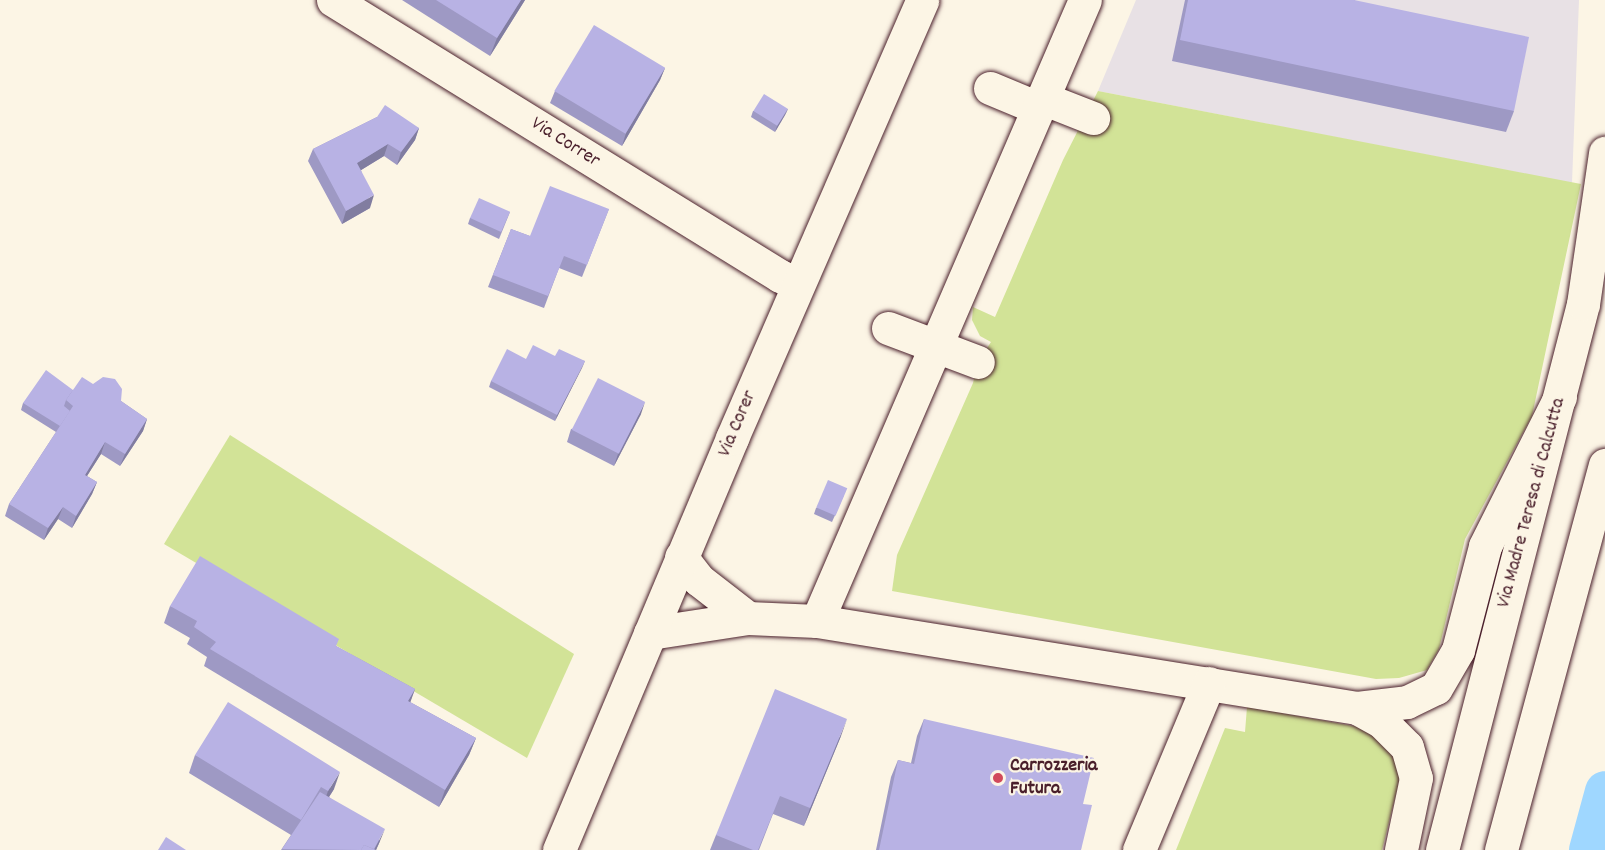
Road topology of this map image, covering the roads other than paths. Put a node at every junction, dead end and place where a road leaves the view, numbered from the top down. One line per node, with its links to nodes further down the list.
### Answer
1 (333, 0): 8 (street, Via Correr)
2 (922, 0): 8 (street, Via Corer)
3 (1085, 0): 5 (street)
4 (990, 88): 5 (street)
5 (1040, 103): 6 (street); 10 (street)
6 (1093, 118)
7 (1605, 153): 12 (street, Via Madre Teresa di Calcutta)
8 (798, 284): 14 (street, Via Corer)
9 (888, 328): 10 (street)
10 (935, 346): 11 (street); 16 (street)
11 (978, 362)
12 (1560, 397): 19 (street); 23 (street, Via Madre Teresa di Calcutta)
13 (1605, 465): 24 (street)
14 (681, 557): 15 (street); 17 (street, Via Corer)
15 (748, 618): 16 (street); 17 (street)
16 (817, 621): 18 (street)
17 (650, 633): 20 (street, Via Corer)
18 (1209, 683): 19 (street); 21 (street)
19 (1357, 708): 22 (street)
20 (560, 850)
21 (1139, 850)
22 (1401, 850)
23 (1442, 850)
24 (1501, 850)

